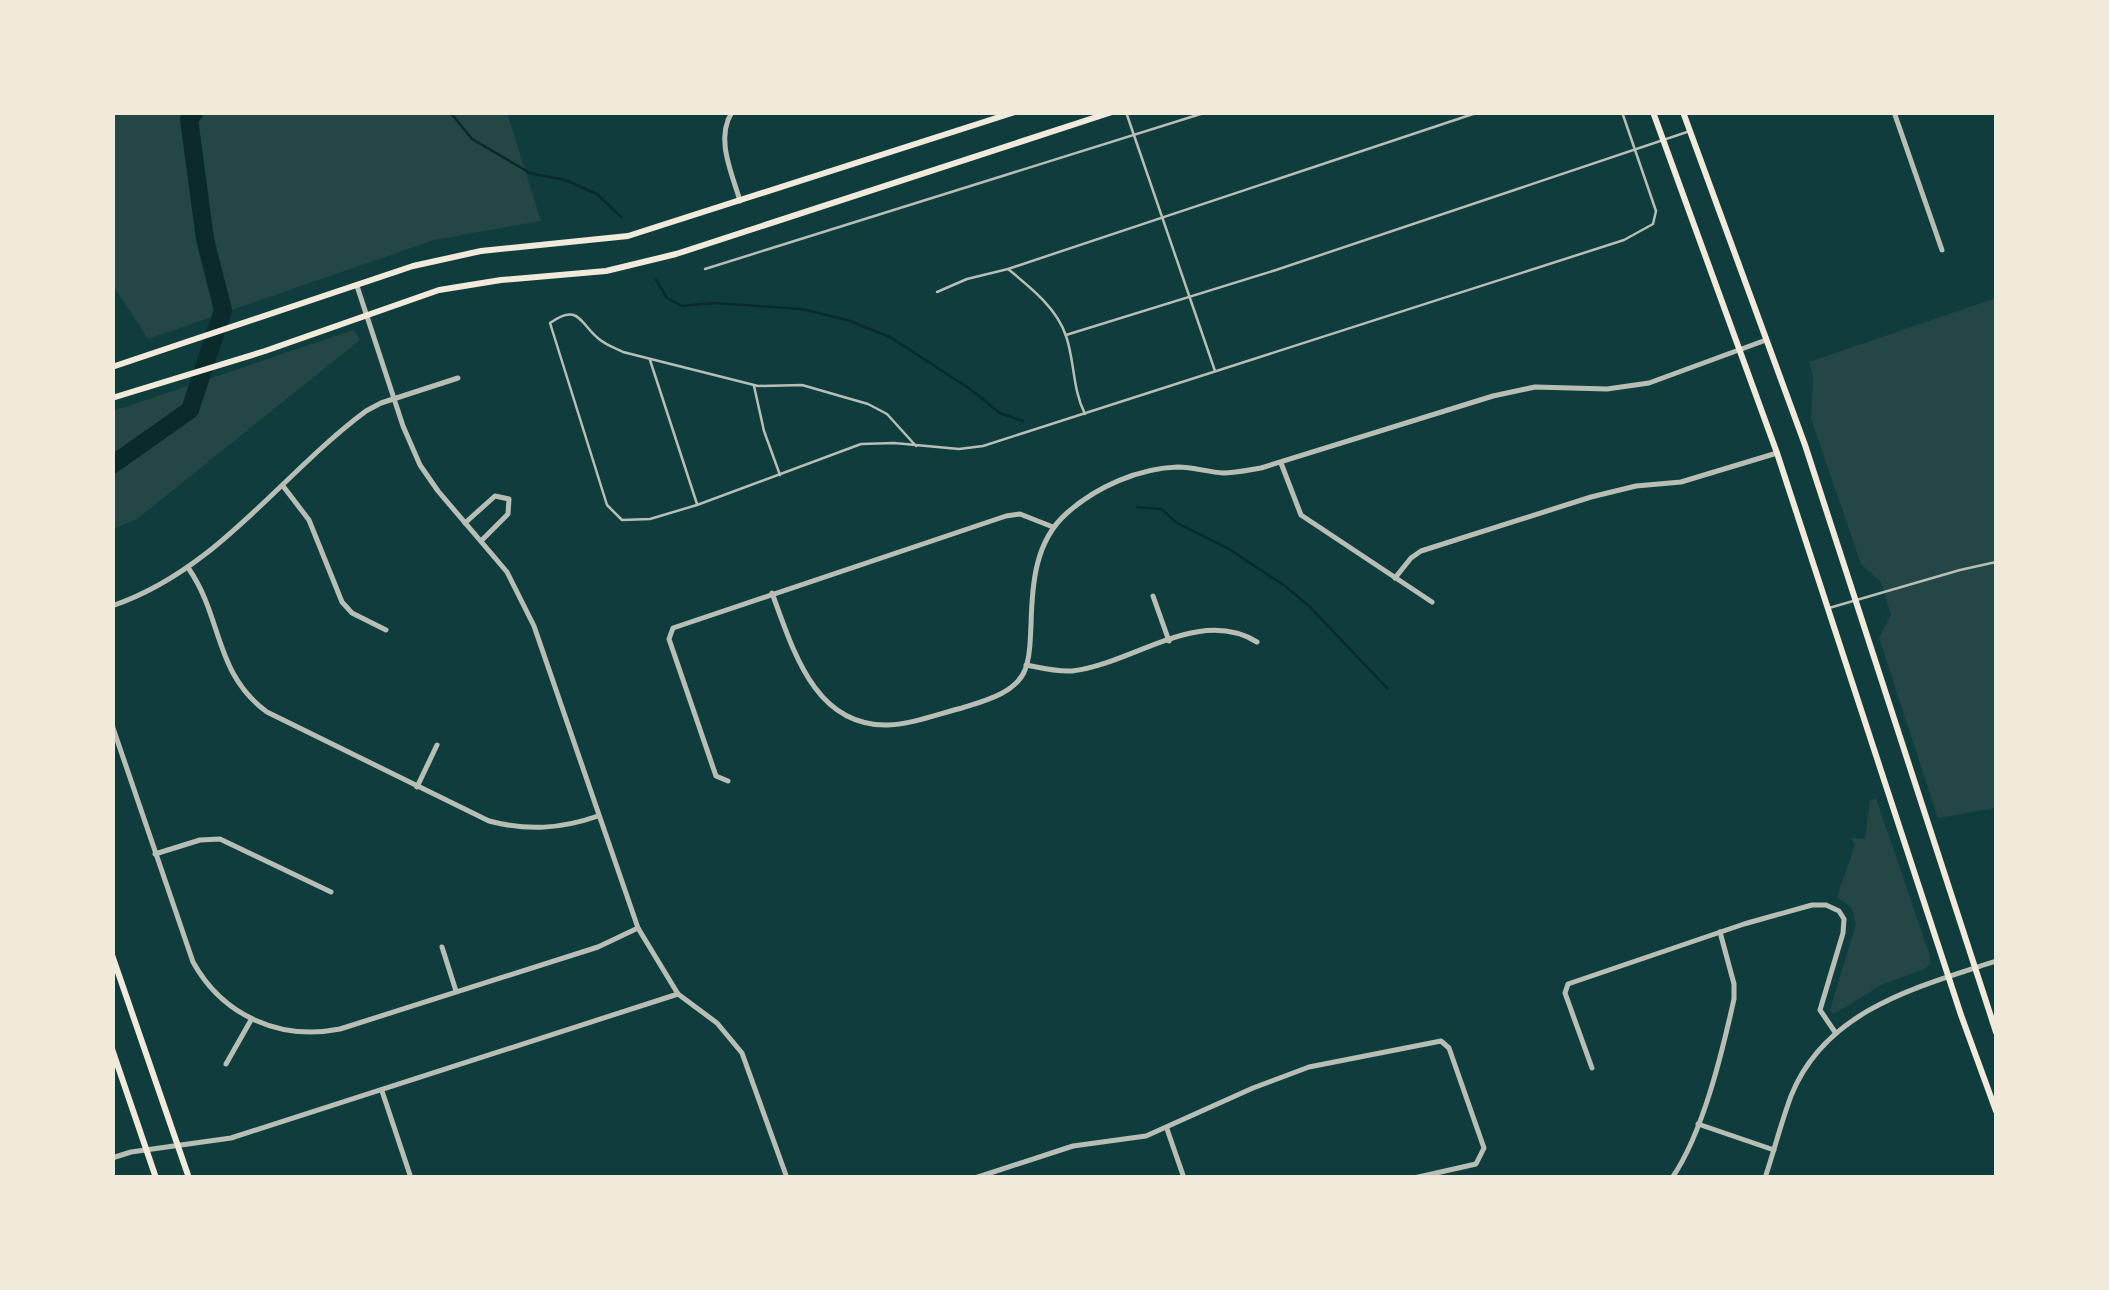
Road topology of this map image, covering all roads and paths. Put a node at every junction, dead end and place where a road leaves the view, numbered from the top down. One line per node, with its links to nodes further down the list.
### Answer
1 (732, 112): 15 (street)
2 (1015, 112): 15 (main road)
3 (1112, 112): 23 (main road)
4 (1126, 112): 12 (lane)
5 (1207, 112): 12 (lane)
6 (1479, 112): 16 (lane)
7 (1622, 112): 14 (lane)
8 (1653, 112): 13 (main road)
9 (1683, 112): 11 (main road)
10 (1894, 112): 17 (street)
11 (1689, 131): 13 (lane); 25 (main road)
12 (1134, 136): 16 (lane); 18 (lane)
13 (1662, 142): 14 (lane); 26 (main road)
14 (1634, 148): 22 (lane); 29 (lane)
15 (740, 201): 20 (main road)
16 (1162, 217): 19 (lane); 22 (lane)
17 (1942, 250)
18 (705, 269)
19 (1008, 269): 21 (lane); 24 (lane)
20 (357, 286): 23 (street); 28 (main road)
21 (937, 292)
22 (1189, 296): 24 (lane); 29 (lane)
23 (366, 314): 32 (main road); 33 (street)
24 (1066, 335): 34 (lane)
25 (1766, 340): 26 (street); 49 (main road)
26 (1740, 350): 36 (main road); 37 (street)
27 (650, 358): 31 (lane); 40 (lane); 40 (lane)
28 (112, 367)
29 (1216, 374): 34 (lane)
30 (458, 378): 33 (street)
31 (754, 385): 35 (lane); 38 (lane)
32 (112, 398)
33 (394, 398): 39 (street); 41 (street)
34 (1086, 415): 35 (lane)
35 (916, 446): 38 (lane)
36 (1777, 453): 46 (street); 52 (main road)
37 (1281, 463): 42 (street); 46 (street)
38 (780, 476): 40 (lane)
39 (283, 486): 45 (street); 53 (street)
40 (698, 504)
41 (464, 523): 43 (street); 43 (street)
42 (1054, 528): 47 (street); 56 (street)
43 (481, 541): 61 (street)
44 (1996, 562): 49 (lane)
45 (189, 569): 51 (street); 60 (street)
46 (1395, 578): 50 (street)
47 (772, 593): 56 (street); 59 (street)
48 (1152, 596): 54 (street)
49 (1854, 600): 52 (lane); 69 (main road)
50 (1432, 602)
51 (112, 606)
52 (1826, 609): 70 (main road)
53 (386, 630)
54 (1169, 641): 55 (street); 56 (street)
55 (1256, 642)
56 (1026, 666)
57 (112, 725): 62 (street)
58 (437, 745): 60 (street)
59 (728, 781)
60 (417, 787): 61 (street)
61 (598, 816): 64 (street)
62 (155, 854): 63 (street); 73 (street)
63 (332, 892)
64 (638, 928): 71 (street); 72 (street)
65 (1720, 932): 74 (street); 78 (street); 81 (street)
66 (442, 947): 71 (street)
67 (112, 955): 83 (main road)
68 (1996, 962): 69 (street)
69 (1976, 968): 70 (street); 75 (main road)
70 (1949, 978): 74 (street); 80 (main road)
71 (456, 991): 73 (street)
72 (678, 994): 79 (street); 90 (street)
73 (252, 1020): 77 (street)
74 (1836, 1032): 85 (street)
75 (1996, 1032)
76 (112, 1048): 84 (main road)
77 (226, 1064)
78 (1592, 1068)
79 (382, 1091): 83 (street); 89 (street)
80 (1996, 1110)
81 (1698, 1124): 85 (street); 94 (street)
82 (1167, 1128): 91 (street); 92 (street); 93 (street)
83 (178, 1146): 84 (street); 88 (main road)
84 (147, 1150): 86 (street); 87 (main road)
85 (1774, 1150): 95 (street)
86 (112, 1158)
87 (156, 1178)
88 (189, 1178)
89 (412, 1178)
90 (787, 1178)
91 (975, 1178)
92 (1184, 1178)
93 (1414, 1178)
94 (1672, 1178)
95 (1765, 1178)

